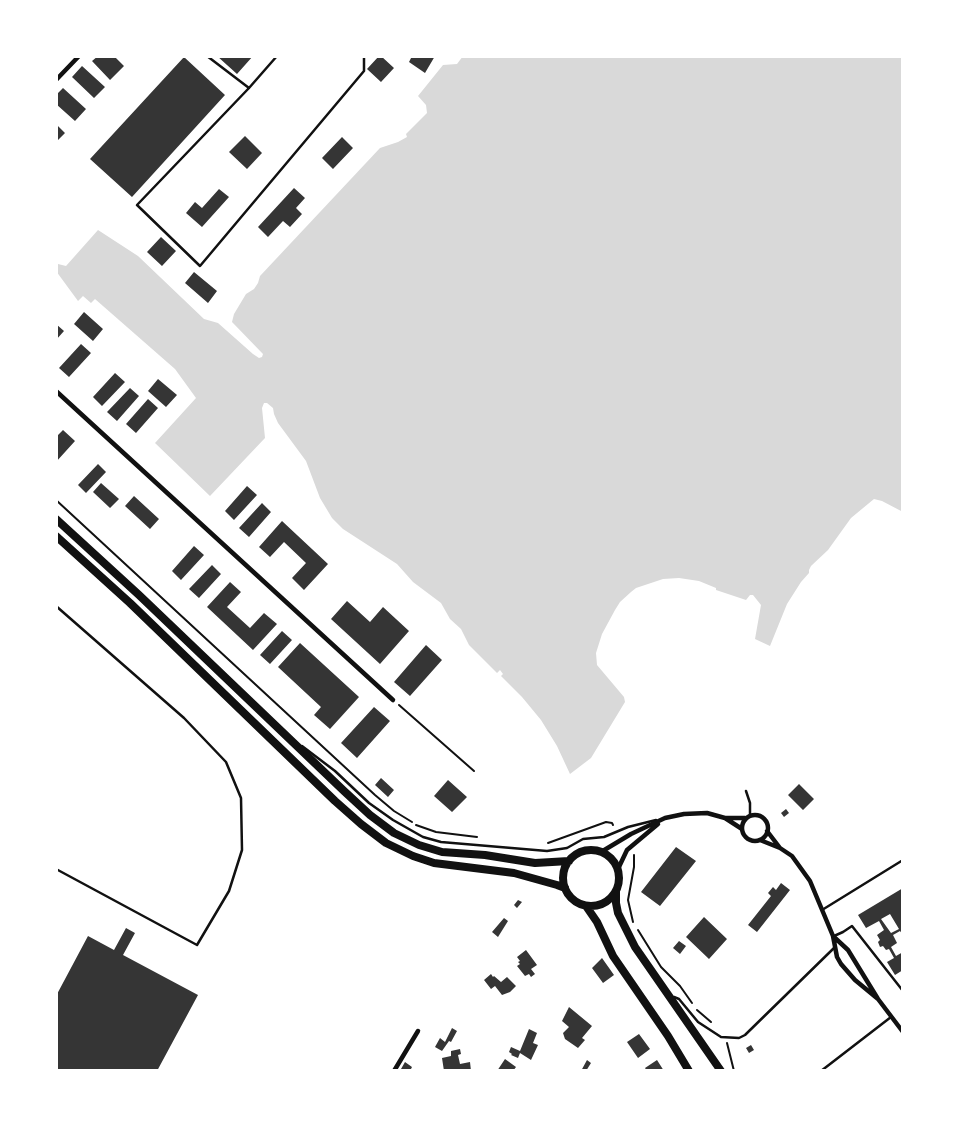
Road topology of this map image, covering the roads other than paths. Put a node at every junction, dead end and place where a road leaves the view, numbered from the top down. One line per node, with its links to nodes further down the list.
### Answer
1 (78, 56): 5 (street)
2 (207, 56): 6 (lane)
3 (277, 56): 6 (lane)
4 (364, 56): 6 (lane)
5 (56, 80)
6 (249, 88)
7 (56, 392): 11 (street)
8 (56, 519): 12 (main road)
9 (56, 536): 27 (main road)
10 (56, 606): 25 (lane)
11 (393, 700)
12 (276, 725): 15 (lane); 24 (main road)
13 (746, 791): 14 (lane)
14 (750, 815): 17 (street); 19 (street)
15 (664, 818): 16 (street); 22 (street); 26 (street)
16 (725, 818): 17 (street); 18 (street)
17 (745, 818): 18 (street)
18 (742, 830): 20 (street)
19 (767, 831): 20 (street); 21 (street)
20 (760, 840): 21 (street)
21 (780, 848): 30 (street)
22 (601, 852): 24 (main road); 26 (main road)
23 (903, 860): 30 (lane)
24 (569, 861): 27 (main road)
25 (56, 869)
26 (618, 869): 28 (main road)
27 (565, 888): 29 (main road)
28 (616, 891): 29 (main road); 34 (main road)
29 (586, 906): 40 (main road)
30 (822, 910): 31 (street)
31 (833, 936): 32 (street); 33 (lane); 35 (street)
32 (835, 947): 34 (lane); 35 (street)
33 (903, 991)
34 (668, 995): 41 (main road)
35 (878, 999): 36 (street)
36 (891, 1017): 38 (street); 42 (lane)
37 (418, 1031): 39 (street)
38 (903, 1032)
39 (394, 1071)
40 (689, 1071)
41 (721, 1071)
42 (821, 1071)

